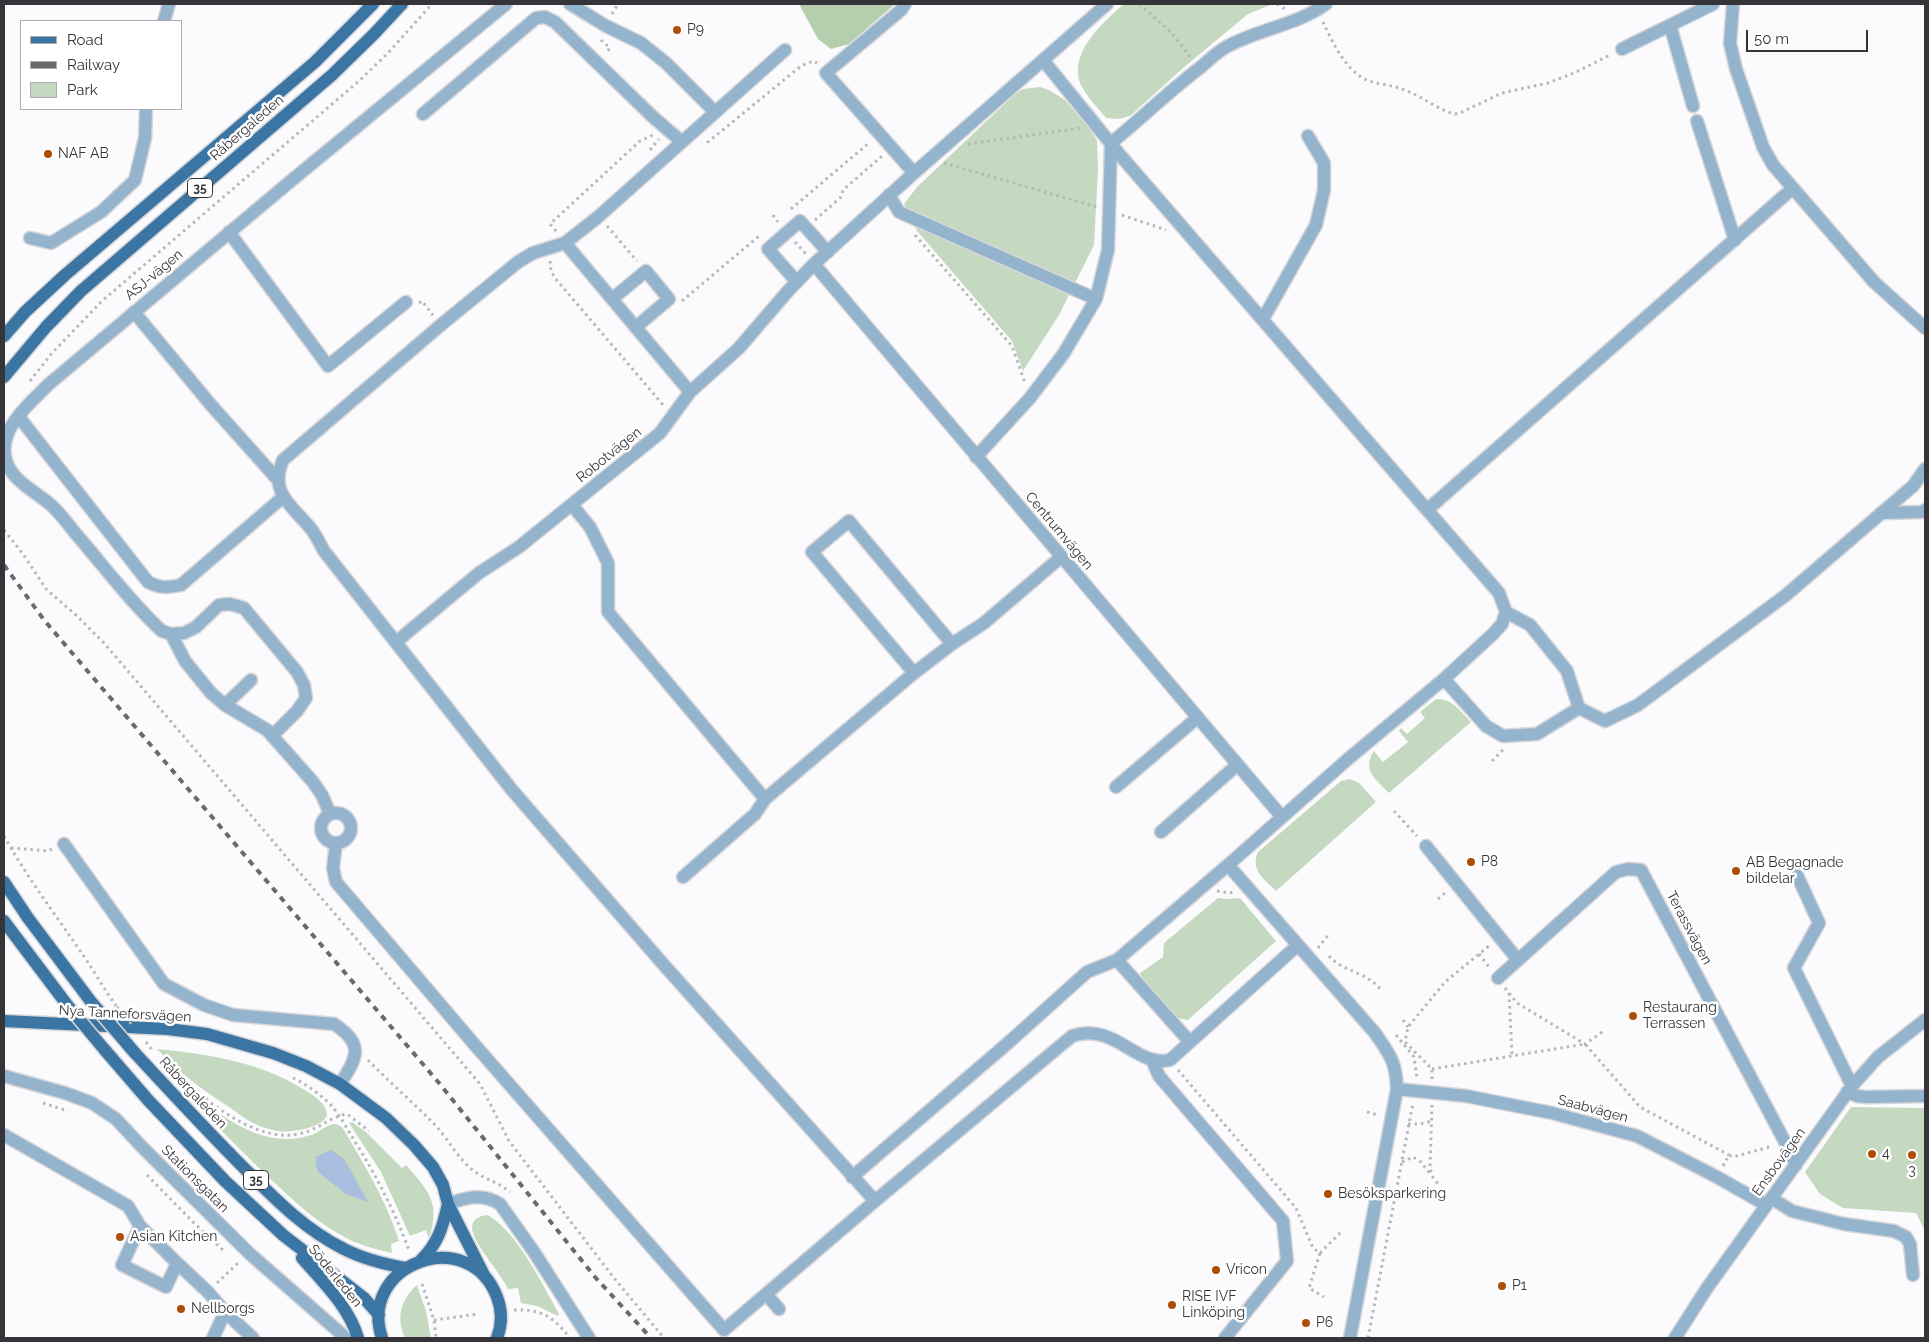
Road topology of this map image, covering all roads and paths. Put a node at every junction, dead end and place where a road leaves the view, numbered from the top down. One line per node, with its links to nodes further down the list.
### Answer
1 (169, 4): 13 (street)
2 (372, 4): 58 (main road, Råbergaleden / 35)
3 (402, 4): 59 (main road, Råbergaleden / 35)
4 (432, 4): 60 (path)
5 (506, 4): 42 (street, ASJ-vägen)
6 (570, 4): 22 (street)
7 (905, 4): 19 (street)
8 (1107, 4): 17 (street, Robotvägen)
9 (1139, 4): 18 (path)
10 (1713, 4): 14 (street)
11 (1733, 4): 35 (street)
12 (1322, 7): 15 (path); 18 (street)
13 (164, 20)
14 (1670, 26): 15 (street); 20 (street)
15 (1622, 49)
16 (785, 50): 22 (street)
17 (1043, 60): 25 (street); 32 (street, Robotvägen)
18 (1199, 68): 30 (street)
19 (826, 72): 29 (path); 31 (street)
20 (1693, 106)
21 (146, 110): 43 (street)
22 (715, 112): 28 (street)
23 (424, 114): 26 (street)
24 (1697, 121): 44 (street)
25 (1097, 127): 30 (street); 32 (path)
26 (667, 128): 28 (street); 46 (path)
27 (1308, 136): 55 (street)
28 (682, 142): 39 (street)
29 (708, 143)
30 (1111, 143): 37 (street); 55 (street)
31 (891, 147): 34 (street); 40 (path)
32 (943, 147): 33 (street, Robotvägen)
33 (929, 159): 34 (street, Robotvägen); 37 (path)
34 (914, 173): 36 (street, Robotvägen)
35 (1793, 188): 44 (street); 57 (street)
36 (889, 195): 38 (street); 47 (street, Robotvägen)
37 (1110, 210): 41 (path); 52 (street)
38 (899, 212): 52 (street); 62 (path)
39 (598, 217): 45 (street); 49 (path)
40 (806, 228): 47 (street); 50 (street)
41 (1167, 230)
42 (229, 232): 53 (street); 54 (street, ASJ-vägen)
43 (30, 238)
44 (1735, 240): 70 (street)
45 (565, 242): 46 (street); 51 (street)
46 (551, 248): 63 (path); 67 (street)
47 (828, 252): 48 (street, Robotvägen)
48 (814, 264): 50 (street, Robotvägen); 65 (street, Centrumvägen)
49 (646, 271): 51 (street); 56 (street)
50 (797, 282): 61 (street, Robotvägen)
51 (612, 299): 56 (street)
52 (1096, 299): 62 (street)
53 (406, 302)
54 (134, 312): 64 (street, ASJ-vägen); 67 (street)
55 (1263, 319): 70 (street)
56 (636, 327): 61 (street)
57 (1925, 328)
58 (4, 336)
59 (4, 377)
60 (29, 382)
61 (690, 392): 63 (street, Robotvägen)
62 (1030, 398): 65 (street)
63 (672, 416): 69 (street, Robotvägen)
64 (19, 417): 68 (street); 76 (street, ASJ-vägen)
65 (976, 457): 74 (street, Centrumvägen)
66 (1925, 469): 72 (street)
67 (278, 480): 68 (street)
68 (283, 497): 77 (street)
69 (572, 505): 77 (street, Robotvägen); 88 (street)
70 (1427, 510): 75 (street)
71 (1925, 510): 72 (street)
72 (1881, 513): 83 (street)
73 (4, 530): 187 (path)
74 (1061, 557): 78 (street); 84 (street, Centrumvägen)
75 (1506, 612): 80 (street); 83 (street)
76 (171, 634): 82 (street); 85 (street)
77 (396, 642): 148 (street)
78 (952, 644): 79 (street); 79 (street)
79 (914, 673): 88 (street)
80 (1444, 678): 83 (street); 91 (street)
81 (251, 680): 82 (street)
82 (225, 705): 85 (street)
83 (1579, 708)
84 (1197, 718): 86 (street, Centrumvägen); 87 (street)
85 (272, 736): 90 (street)
86 (1237, 765): 91 (street, Centrumvägen); 92 (street)
87 (1116, 787)
88 (765, 799): 100 (street)
89 (1394, 811): 96 (path)
90 (330, 814): 94 (street); 94 (street)
91 (1282, 817): 98 (street)
92 (1161, 832)
93 (4, 836): 97 (path)
94 (336, 843): 177 (street)
95 (64, 844): 97 (path); 132 (street)
96 (1426, 846): 105 (street)
97 (10, 848): 114 (path)
98 (1228, 865): 102 (street); 103 (street)
99 (1797, 875): 134 (street)
100 (683, 877)
101 (4, 882): 123 (main road, Råbergaleden / 35, bridge)
102 (1207, 883): 103 (path); 109 (street)
103 (1248, 888): 106 (street)
104 (4, 921): 156 (main road, 35, bridge)
105 (1500, 937): 108 (path); 110 (street)
106 (1298, 945): 120 (street); 133 (street)
107 (1320, 946): 112 (path)
108 (1478, 954): 111 (path); 118 (path)
109 (1117, 960): 120 (street); 148 (street)
110 (1518, 960): 111 (street, Terassvägen); 142 (street, Terassvägen)
111 (1498, 978): 113 (path)
112 (1380, 989)
113 (1509, 992): 122 (path); 125 (path)
114 (117, 1007)
115 (1403, 1020): 118 (path)
116 (1925, 1020): 134 (street, Ensbovägen)
117 (4, 1021): 132 (main road, Nya Tanneforsvägen)
118 (1408, 1027): 129 (path)
119 (1605, 1030): 122 (path)
120 (1190, 1042): 127 (street)
121 (157, 1044): 123 (path)
122 (1585, 1044): 125 (path); 143 (path)
123 (136, 1048): 164 (main road, Råbergaleden / 35)
124 (154, 1052): 126 (path)
125 (1512, 1055): 129 (path)
126 (160, 1058)
127 (1152, 1060): 151 (street); 188 (street)
128 (171, 1069): 139 (path)
129 (1432, 1069): 135 (path)
130 (4, 1076): 181 (street, Stationsgatan)
131 (292, 1077): 139 (path)
132 (340, 1084): 153 (main road, Nya Tanneforsvägen)
133 (1397, 1089): 135 (street, Saabvägen); 189 (street)
134 (1850, 1089): 136 (street); 145 (street, Ensbovägen)
135 (1433, 1092): 147 (path); 149 (street, Saabvägen)
136 (1925, 1096)
137 (38, 1102): 138 (path)
138 (72, 1113)
139 (338, 1115): 140 (path); 157 (path)
140 (369, 1131)
141 (4, 1135): 154 (street)
142 (1786, 1142): 143 (path); 145 (street, Terassvägen)
143 (1729, 1155): 149 (path)
144 (1401, 1163): 147 (path)
145 (1796, 1165): 152 (street, Ensbovägen)
146 (142, 1169): 158 (path)
147 (1432, 1176): 150 (path)
148 (852, 1177): 151 (street)
149 (1717, 1177): 152 (street, Saabvägen)
150 (1440, 1185)
151 (875, 1201): 170 (street)
152 (1769, 1202): 166 (street, Saabvägen); 190 (street, Ensbovägen)
153 (448, 1204): 161 (main road); 167 (main road, Nya Tanneforsvägen); 186 (street)
154 (140, 1226): 162 (street); 162 (street)
155 (1342, 1231): 159 (path)
156 (283, 1235): 175 (main road, 35); 182 (main road, Söderleden)
157 (409, 1250)
158 (224, 1251)
159 (1320, 1253)
160 (231, 1257): 163 (path)
161 (421, 1260): 164 (main road); 167 (main road)
162 (177, 1263): 169 (street)
163 (238, 1263): 165 (path); 169 (path)
164 (405, 1268): 175 (main road)
165 (245, 1269)
166 (1913, 1275)
167 (485, 1277): 178 (main road, Nya Tanneforsvägen)
168 (422, 1284): 176 (path)
169 (208, 1292): 173 (street)
170 (766, 1294): 171 (street); 177 (street)
171 (779, 1309)
172 (514, 1310): 185 (path)
173 (225, 1312): 179 (street); 180 (street)
174 (478, 1314): 176 (path)
175 (379, 1315): 183 (main road)
176 (434, 1320): 184 (path)
177 (724, 1334)
178 (499, 1337)
179 (214, 1338)
180 (254, 1338)
181 (346, 1338)
182 (358, 1338)
183 (381, 1338)
184 (436, 1338)
185 (570, 1338)
186 (589, 1338)
187 (664, 1338)
188 (1225, 1338)
189 (1350, 1338)
190 (1675, 1338)

